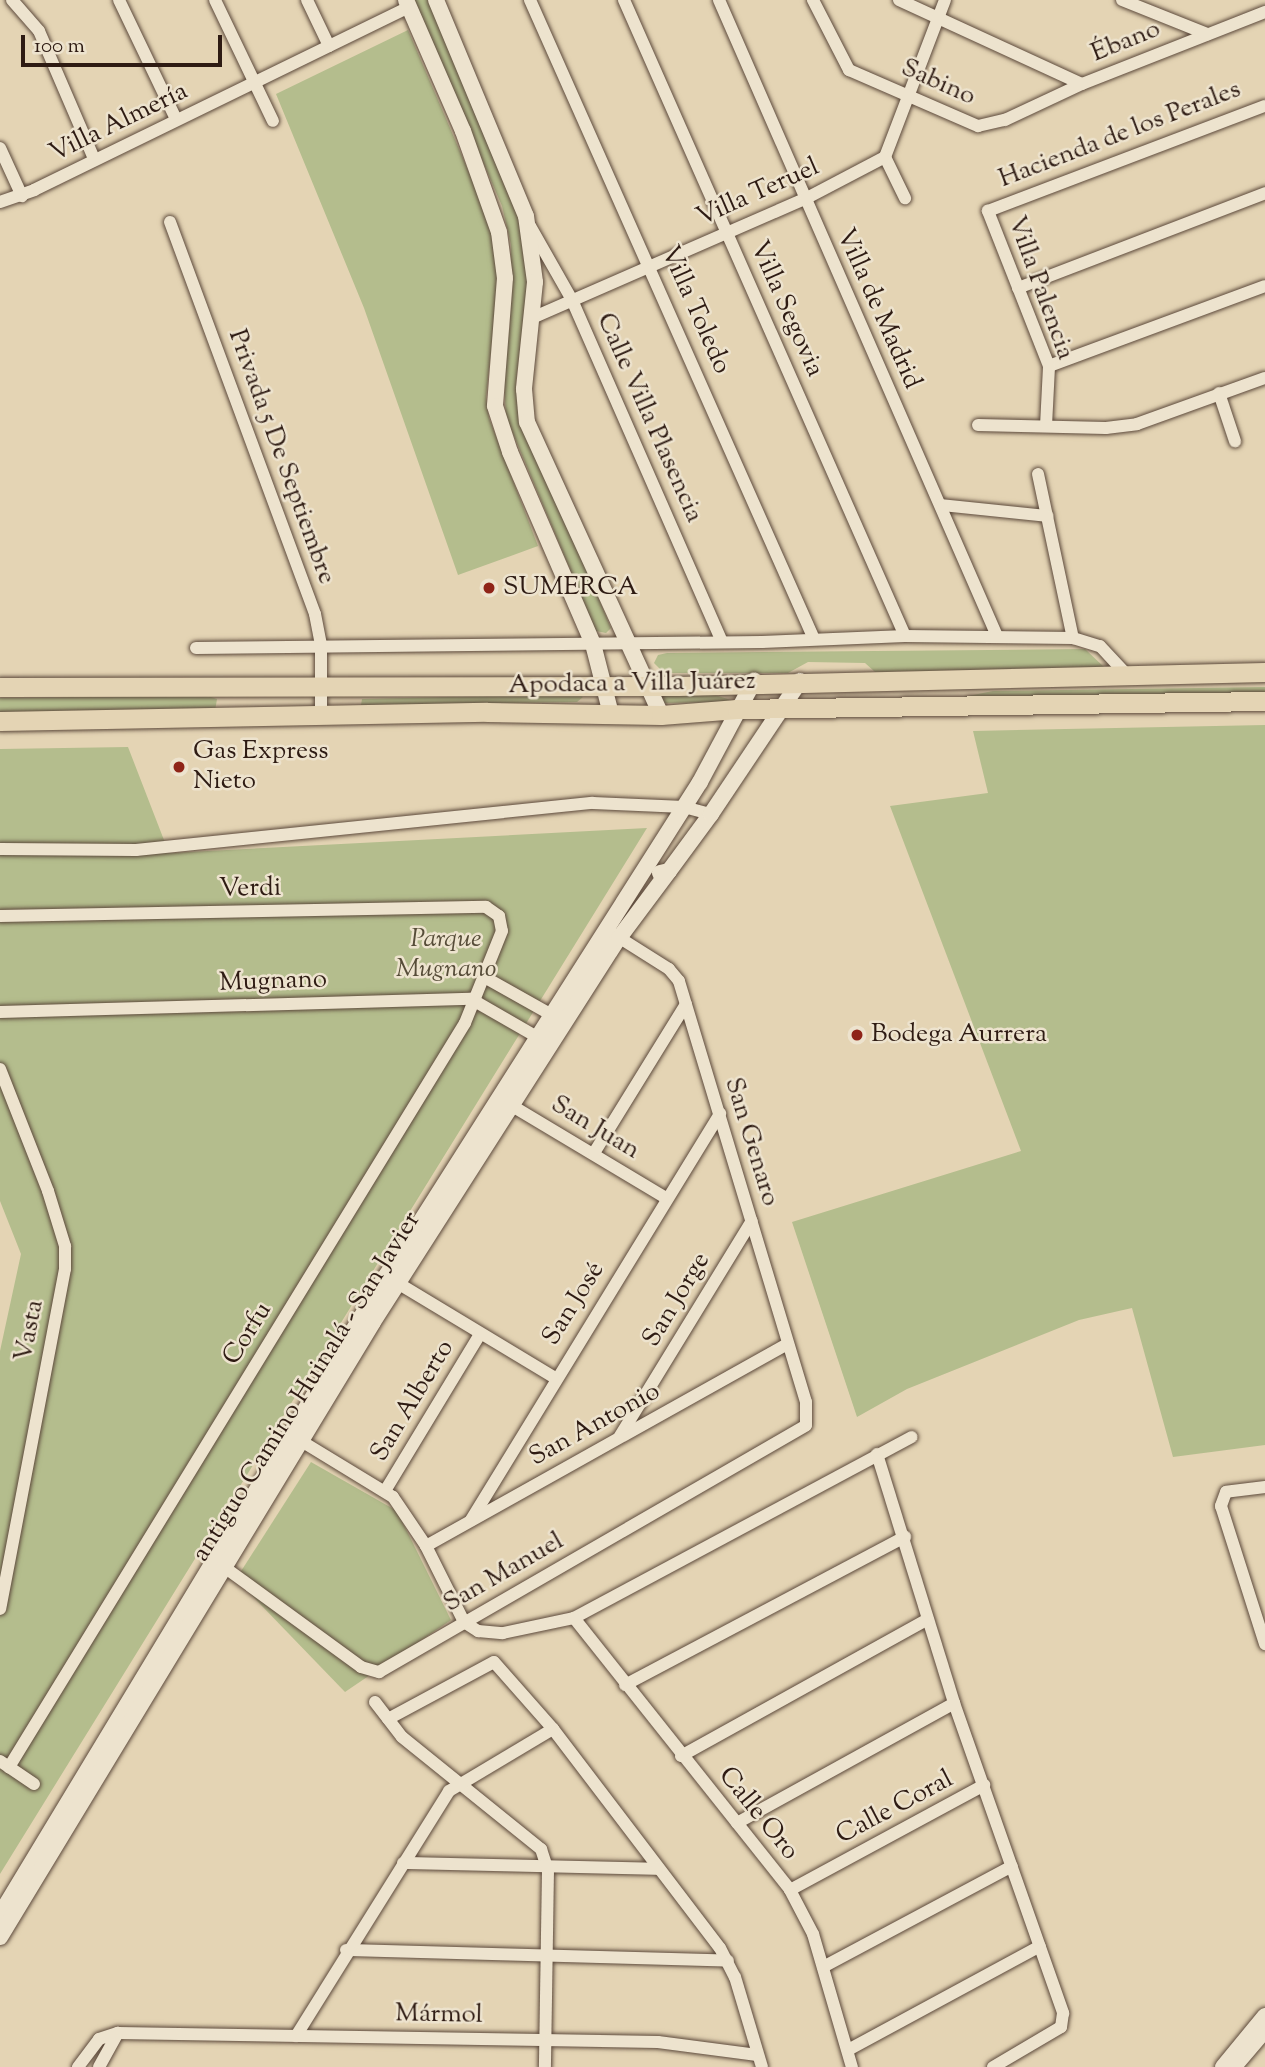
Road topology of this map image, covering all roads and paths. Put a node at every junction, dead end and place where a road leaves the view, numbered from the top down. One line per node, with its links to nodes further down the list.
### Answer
1 (12, 0): 26 (street)
2 (119, 0): 22 (street)
3 (215, 0): 18 (street)
4 (307, 0): 17 (street)
5 (436, 0): 33 (main road)
6 (530, 0): 37 (street, Villa Toledo)
7 (624, 0): 36 (street, Villa Segovia)
8 (719, 0): 30 (street, Villa de Madrid)
9 (813, 0): 20 (street, Sabino)
10 (899, 0): 15 (street)
11 (945, 0): 15 (street)
12 (1122, 0): 16 (street)
13 (407, 4): 17 (street, Villa Almería); 35 (main road)
14 (1265, 12): 16 (street, Ébano)
15 (939, 16): 19 (street); 20 (street)
16 (1207, 34): 19 (street, Ébano)
17 (329, 46): 18 (street, Villa Almería)
18 (256, 82): 22 (street, Villa Almería); 23 (street)
19 (1082, 84): 20 (street, Sabino)
20 (908, 93): 25 (street)
21 (1265, 106): 32 (street, Hacienda de los Perales)
22 (176, 119): 26 (street, Villa Almería)
23 (273, 121)
24 (0, 148): 28 (street)
25 (885, 157): 29 (street); 30 (street, Villa Teruel)
26 (94, 159): 28 (street, Villa Almería)
27 (1265, 193): 39 (street)
28 (22, 196): 31 (street, Villa Almería)
29 (905, 198)
30 (805, 200): 36 (street, Villa Teruel); 51 (street, Villa de Madrid)
31 (0, 202)
32 (991, 209): 39 (street, Villa Palencia)
33 (526, 216): 35 (main road); 40 (street, Calle Villa Plasencia); 41 (main road)
34 (170, 222): 60 (street, Privada 5 De Septiembre)
35 (497, 226): 49 (main road)
36 (726, 232): 37 (street, Villa Teruel); 53 (street, Villa Segovia)
37 (651, 264): 40 (street, Villa Teruel); 56 (street, Villa Toledo)
38 (1265, 286): 42 (street)
39 (1018, 288): 42 (street, Villa Palencia)
40 (572, 300): 41 (street, Villa Teruel); 57 (street, Calle Villa Plasencia)
41 (532, 318): 47 (main road)
42 (1049, 366): 46 (street, Villa Palencia)
43 (1265, 378): 44 (street)
44 (1219, 393): 46 (street); 48 (street)
45 (978, 425): 46 (street)
46 (1046, 426)
47 (535, 442): 49 (main road); 58 (main road)
48 (1235, 442)
49 (510, 452): 59 (main road)
50 (1038, 474): 52 (street)
51 (941, 505): 52 (street); 54 (street, Villa de Madrid)
52 (1047, 516): 55 (street)
53 (905, 636): 54 (street); 56 (street)
54 (997, 636): 55 (street)
55 (1073, 638): 63 (street)
56 (814, 639): 57 (street)
57 (722, 642): 58 (street)
58 (629, 643): 59 (street); 68 (main road)
59 (593, 644): 60 (street); 67 (main road)
60 (321, 645): 61 (street); 66 (street, Privada 5 De Septiembre)
61 (196, 648)
62 (1265, 672): 63 (main road, Apodaca a Villa Juárez)
63 (1125, 673): 65 (main road, Apodaca a Villa Juárez)
64 (754, 681): 65 (main road, Apodaca a Villa Juárez); 68 (main road, Apodaca a Villa Juárez); 72 (main road)
65 (800, 681): 71 (main road)
66 (322, 684): 67 (main road, Apodaca a Villa Juárez); 69 (main road, Apodaca a Villa Juárez); 73 (street, Privada 5 De Septiembre)
67 (605, 685): 68 (main road, Apodaca a Villa Juárez); 74 (main road)
68 (649, 685): 75 (main road)
69 (0, 687)
70 (1265, 701): 71 (main road, Apodaca a Villa Juárez)
71 (783, 708): 72 (main road, Apodaca a Villa Juárez); 78 (main road)
72 (737, 709): 75 (main road, Apodaca a Villa Juárez); 77 (main road)
73 (321, 714): 74 (main road, Apodaca a Villa Juárez); 76 (main road, Apodaca a Villa Juárez)
74 (611, 714): 75 (main road, Apodaca a Villa Juárez)
75 (661, 715)
76 (0, 721)
77 (684, 807): 78 (street); 79 (street); 81 (main road)
78 (711, 814): 80 (main road)
79 (0, 849)
80 (669, 871): 81 (main road); 84 (main road)
81 (637, 877): 84 (main road)
82 (0, 916): 83 (street, Verdi)
83 (499, 916): 85 (street, Corfu)
84 (612, 934): 87 (street, San Genaro); 89 (main road); 92 (main road)
85 (486, 978): 86 (street, Corfu); 89 (street)
86 (474, 1001): 88 (street, Mugnano); 90 (street); 123 (street, Corfu)
87 (686, 1004): 93 (street, San Genaro); 94 (street)
88 (0, 1012)
89 (550, 1014): 90 (main road)
90 (537, 1037): 92 (main road)
91 (0, 1069): 112 (street, Vasta)
92 (506, 1102): 94 (street, San Juan); 97 (main road)
93 (720, 1114): 95 (street, San José); 96 (street, San Genaro)
94 (594, 1153): 95 (street, San Juan)
95 (666, 1198): 100 (street, San José)
96 (752, 1221): 99 (street, San Genaro); 104 (street, San Jorge)
97 (392, 1280): 98 (street); 102 (main road)
98 (480, 1334): 100 (street); 107 (street, San Alberto)
99 (786, 1345): 101 (street, San Genaro); 104 (street, San Antonio)
100 (555, 1378): 108 (street, San José)
101 (806, 1402): 115 (street, San Manuel)
102 (296, 1437): 107 (street); 111 (main road)
103 (911, 1437): 105 (street)
104 (618, 1439): 108 (street, San Antonio)
105 (877, 1454): 109 (street); 113 (street)
106 (1265, 1487): 116 (street)
107 (385, 1491): 110 (street)
108 (471, 1520): 110 (street, San Antonio)
109 (905, 1537): 114 (street); 117 (street)
110 (426, 1546): 115 (street)
111 (219, 1563): 115 (street, San Manuel); 133 (main road); 134 (main road, antiguo Camino Huinalá - San Javier)
112 (0, 1609)
113 (574, 1618): 115 (street); 117 (street, Calle Oro)
114 (928, 1619): 119 (street); 122 (street)
115 (464, 1622)
116 (1265, 1644)
117 (625, 1685): 122 (street, Calle Oro)
118 (375, 1702): 120 (street)
119 (954, 1703): 126 (street); 127 (street)
120 (388, 1719): 121 (street); 124 (street)
121 (553, 1729): 124 (street); 130 (street)
122 (681, 1756): 127 (street, Calle Oro)
123 (5, 1764): 125 (street)
124 (460, 1782): 128 (street); 131 (street)
125 (34, 1784)
126 (984, 1786): 129 (street); 132 (street, Calle Coral)
127 (737, 1823): 132 (street, Calle Oro)
128 (402, 1864): 131 (street); 136 (street)
129 (1012, 1866): 135 (street); 139 (street)
130 (659, 1869): 131 (street); 138 (street)
131 (548, 1870): 137 (street)
132 (790, 1890): 139 (street, Calle Oro)
133 (0, 1915)
134 (0, 1937)
135 (1040, 1946): 145 (street); 151 (street)
136 (346, 1950): 137 (street); 143 (street)
137 (545, 1955): 138 (street); 144 (street)
138 (728, 1961): 146 (street)
139 (824, 1967): 145 (street, Calle Oro)
140 (1265, 2016): 152 (main road)
141 (118, 2033): 143 (street, Mármol); 147 (street); 148 (street)
142 (1265, 2033): 153 (street)
143 (296, 2036): 144 (street, Mármol)
144 (545, 2038): 146 (street, Mármol); 149 (street)
145 (848, 2050): 150 (street, Calle Oro)
146 (760, 2061)
147 (78, 2067)
148 (99, 2067)
149 (545, 2067)
150 (852, 2067)
151 (993, 2067)
152 (1223, 2067)
153 (1236, 2067)

